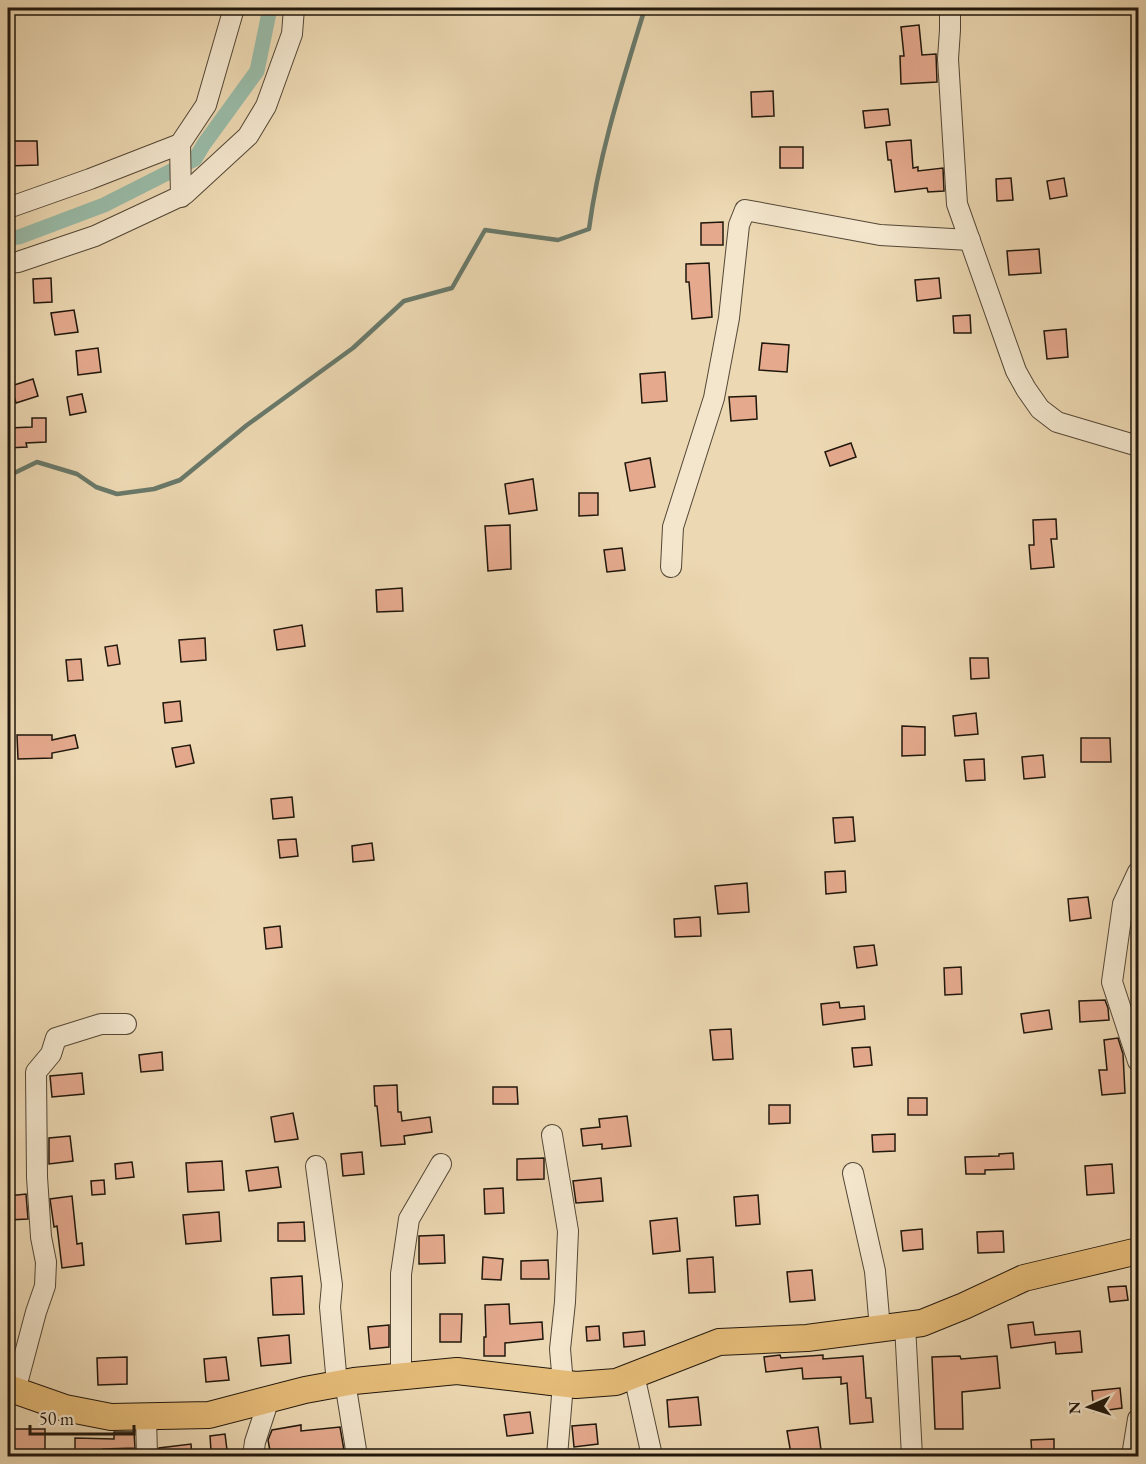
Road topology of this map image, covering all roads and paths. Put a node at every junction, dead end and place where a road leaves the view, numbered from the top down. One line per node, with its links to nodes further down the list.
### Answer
1 (234, 8): 4 (street)
2 (294, 8): 5 (street)
3 (950, 8): 7 (street)
4 (180, 144): 5 (street); 6 (street)
5 (181, 196): 8 (street)
6 (8, 208)
7 (970, 240): 9 (street); 10 (street)
8 (8, 263)
9 (1138, 446)
10 (671, 567)
11 (1138, 872): 13 (street)
12 (126, 1024): 24 (street)
13 (1138, 1061)
14 (552, 1135): 23 (street)
15 (441, 1164): 21 (street)
16 (316, 1166): 22 (street)
17 (853, 1173): 19 (street)
18 (1138, 1251): 19 (main road)
19 (893, 1327): 20 (main road); 33 (street)
20 (634, 1375): 23 (main road); 32 (street)
21 (401, 1376): 22 (main road); 23 (main road)
22 (341, 1383): 25 (main road); 30 (street)
23 (563, 1384): 31 (street)
24 (11, 1390): 26 (main road)
25 (269, 1399): 26 (main road); 29 (street)
26 (146, 1416): 28 (street)
27 (1138, 1419): 34 (street)
28 (147, 1456)
29 (253, 1456)
30 (357, 1456)
31 (557, 1456)
32 (652, 1456)
33 (912, 1456)
34 (1132, 1456)

